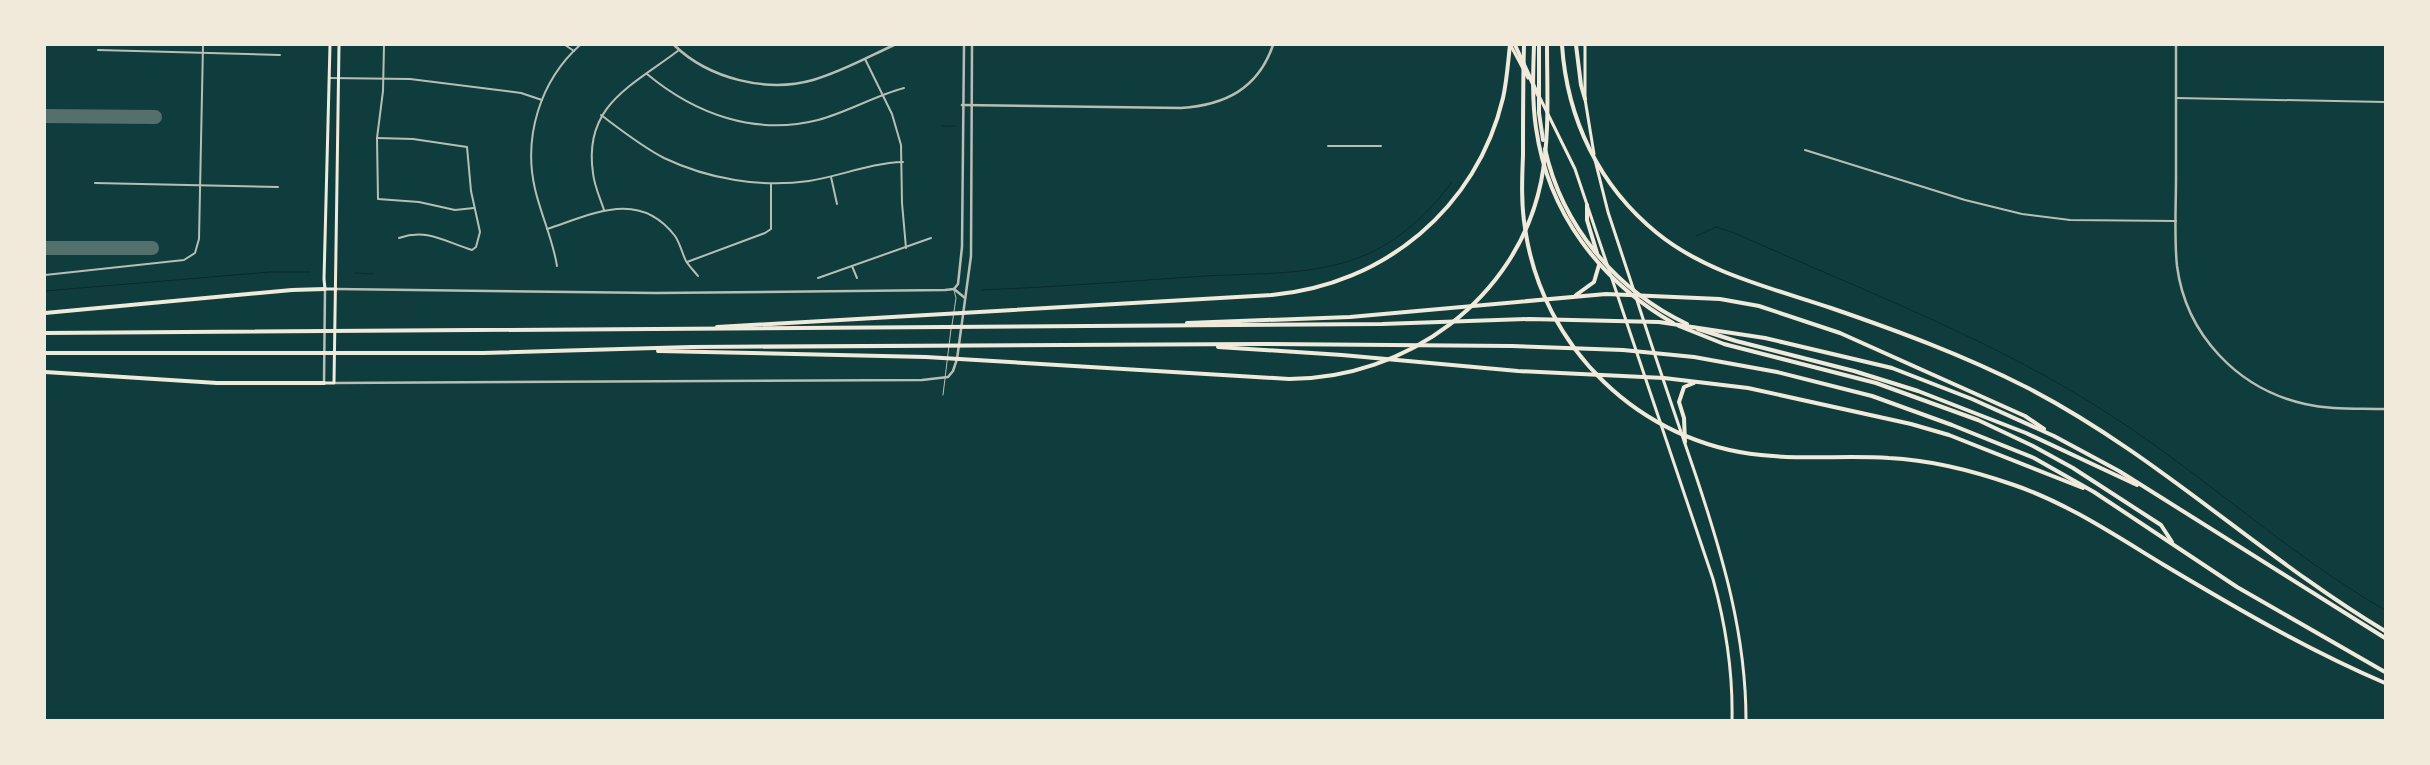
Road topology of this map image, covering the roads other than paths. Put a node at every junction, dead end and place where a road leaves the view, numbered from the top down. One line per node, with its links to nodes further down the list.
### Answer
1 (202, 45): 27 (street)
2 (330, 45): 31 (main road)
3 (339, 45): 32 (main road)
4 (384, 45): 33 (street)
5 (565, 45): 26 (street)
6 (580, 45): 26 (street)
7 (674, 45): 25 (street)
8 (775, 45): 9 (street)
9 (783, 45)
10 (894, 45): 29 (street)
11 (964, 45): 41 (street)
12 (972, 45): 42 (street)
13 (1273, 45): 42 (street)
14 (1510, 45): 36 (main road); 79 (highway)
15 (1515, 45): 36 (highway)
16 (1524, 45): 101 (highway)
17 (1534, 45): 97 (highway)
18 (1539, 45): 95 (highway)
19 (1547, 45): 82 (highway)
20 (1562, 45): 98 (highway)
21 (1576, 45): 38 (highway)
22 (1585, 45): 38 (main road)
23 (2176, 45): 37 (street)
24 (98, 50): 27 (street)
25 (679, 50): 29 (street); 30 (street)
26 (574, 51): 39 (street)
27 (202, 53): 28 (street); 51 (street)
28 (280, 55)
29 (865, 59): 35 (street)
30 (647, 74): 35 (street); 43 (street)
31 (330, 78): 32 (street); 71 (main road)
32 (338, 78): 33 (street); 72 (main road)
33 (384, 79): 39 (street); 44 (street)
34 (904, 88): 35 (street)
35 (882, 94): 48 (street)
36 (1539, 96): 55 (main road)
37 (2176, 98): 40 (street); 58 (street)
38 (1585, 99): 74 (main road)
39 (542, 100): 59 (street)
40 (2385, 102)
41 (962, 105): 42 (street); 70 (street)
42 (971, 105): 76 (street)
43 (601, 115): 52 (street); 57 (street)
44 (376, 138): 56 (street); 56 (street)
45 (1328, 146): 46 (street)
46 (1381, 146)
47 (1805, 150): 58 (street)
48 (902, 162): 49 (street); 62 (street)
49 (831, 177): 52 (street); 54 (street)
50 (95, 183): 51 (street)
51 (200, 184): 53 (street); 66 (street)
52 (771, 184): 63 (street)
53 (278, 186)
54 (837, 204)
55 (1587, 205): 73 (main road); 75 (highway)
56 (474, 208): 60 (street)
57 (604, 210): 59 (street); 63 (street)
58 (2176, 221): 92 (street)
59 (547, 229): 64 (street)
60 (399, 238)
61 (931, 238): 62 (street)
62 (906, 248): 65 (street)
63 (687, 262): 67 (street)
64 (557, 266)
65 (852, 266): 68 (street); 69 (street)
66 (45, 275)
67 (698, 276)
68 (818, 278)
69 (857, 278)
70 (954, 288): 72 (street); 76 (street); 87 (lane)
71 (325, 289): 72 (main road); 77 (highway); 89 (street)
72 (336, 289): 90 (main road)
73 (1616, 294): 74 (highway); 75 (highway); 85 (main road)
74 (1635, 294): 86 (main road); 93 (highway)
75 (1574, 296): 78 (highway)
76 (965, 298): 87 (street)
77 (45, 313)
78 (1159, 325): 79 (highway); 93 (highway)
79 (689, 329): 80 (highway)
80 (45, 333)
81 (1193, 345): 82 (highway); 85 (highway); 96 (highway)
82 (618, 350): 83 (highway)
83 (45, 353)
84 (45, 372): 89 (highway)
85 (1643, 377): 86 (highway); 102 (main road)
86 (1664, 378): 88 (highway); 94 (main road)
87 (945, 379): 90 (street); 91 (lane)
88 (1701, 382): 94 (highway); 96 (highway)
89 (324, 383): 90 (main road)
90 (334, 383)
91 (943, 395)
92 (2385, 409)
93 (2054, 436): 95 (highway)
94 (1685, 442): 103 (main road)
95 (2149, 490): 99 (highway)
96 (2094, 492): 97 (highway)
97 (2174, 544): 100 (highway)
98 (2385, 631)
99 (2385, 638)
100 (2385, 672)
101 (2385, 683)
102 (1732, 720)
103 (1746, 720)

